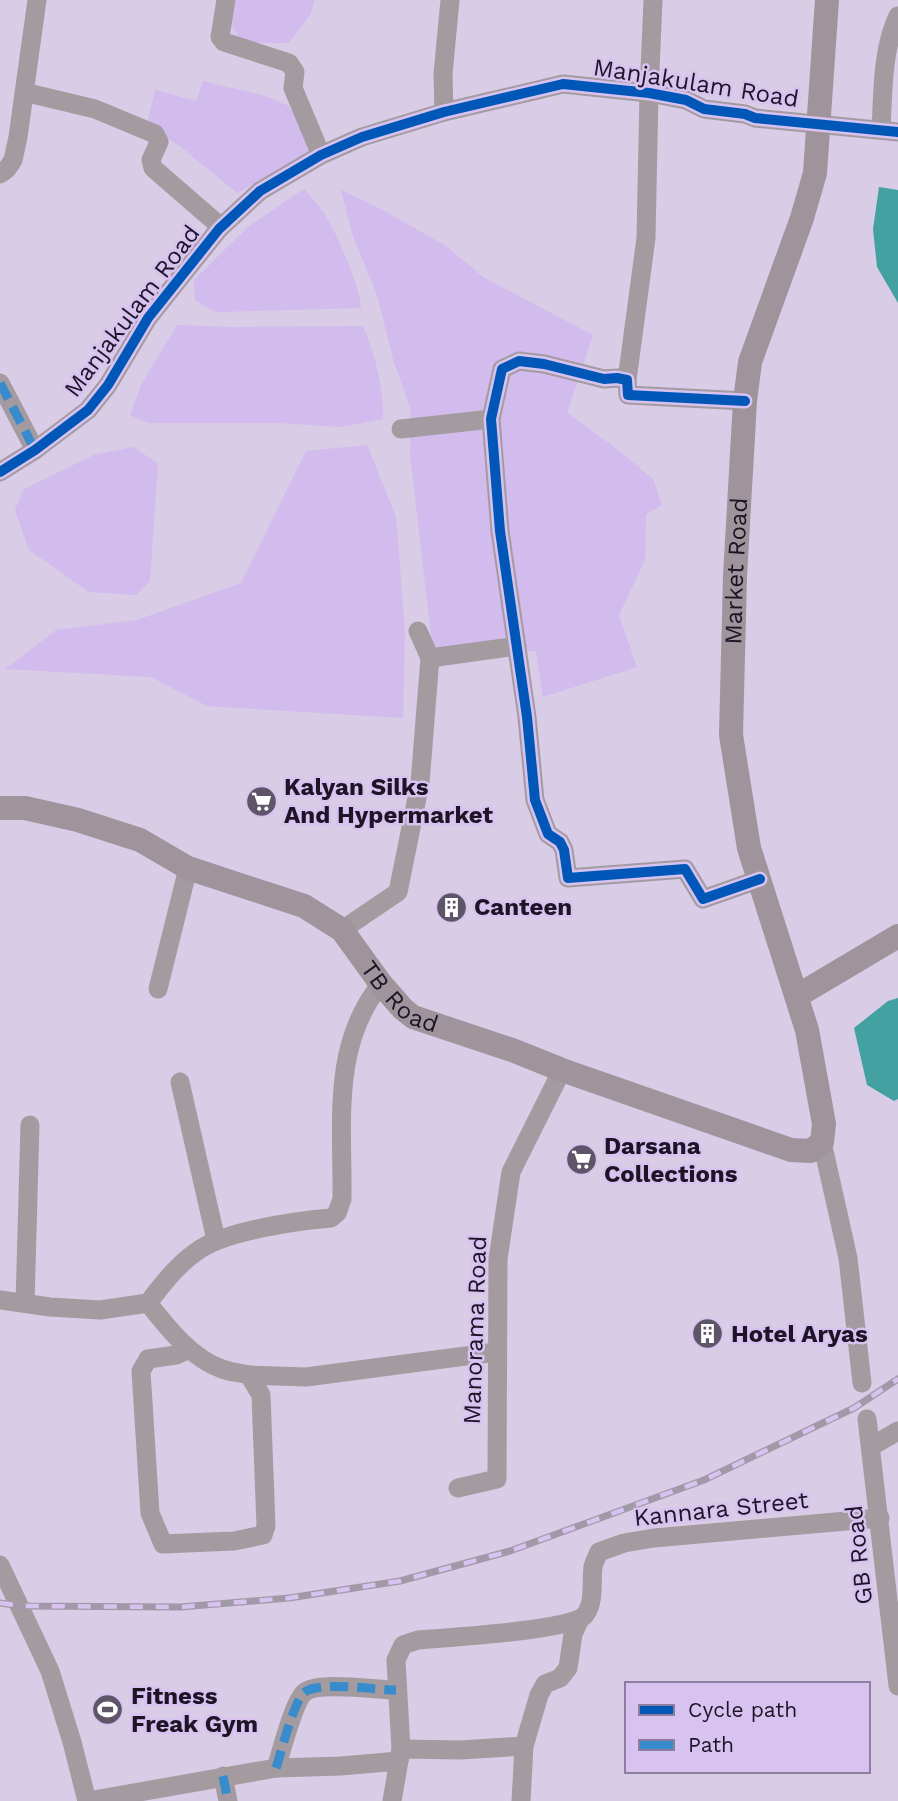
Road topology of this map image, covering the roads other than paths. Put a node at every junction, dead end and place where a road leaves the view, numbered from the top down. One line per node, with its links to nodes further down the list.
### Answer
1 (37, 0): 7 (street)
2 (226, 0): 12 (street)
3 (450, 0): 9 (street)
4 (653, 0): 8 (street)
5 (827, 0): 10 (main road, Market Road)
6 (898, 16): 11 (street)
7 (24, 92): 13 (street); 14 (street)
8 (649, 93): 9 (street, Manjakulam Road); 10 (street, Manjakulam Road); 15 (street)
9 (444, 112): 12 (street, Manjakulam Road)
10 (820, 123): 11 (street, Manjakulam Road); 17 (main road, Market Road)
11 (889, 131)
12 (321, 155): 14 (street, Manjakulam Road)
13 (0, 174)
14 (221, 227): 20 (street, Manjakulam Road)
15 (627, 380): 17 (street); 18 (street)
16 (0, 383): 20 (street)
17 (745, 401): 27 (main road, Market Road)
18 (491, 419): 19 (street); 23 (street)
19 (401, 429)
20 (35, 450): 21 (street, Manjakulam Road)
21 (0, 472)
22 (418, 631): 24 (street)
23 (517, 646): 24 (street); 27 (street)
24 (430, 658): 28 (street)
25 (0, 808): 26 (main road, TB Road)
26 (188, 868): 28 (main road, TB Road); 31 (street)
27 (760, 878): 32 (main road, Market Road)
28 (342, 930): 30 (main road, TB Road)
29 (898, 936): 32 (main road)
30 (380, 984): 33 (main road, TB Road); 37 (street)
31 (158, 989)
32 (797, 996): 36 (main road, Market Road)
33 (562, 1070): 36 (main road, TB Road); 42 (street, Manorama Road)
34 (180, 1082): 37 (street)
35 (30, 1125): 39 (street)
36 (822, 1142): 44 (street)
37 (216, 1240): 40 (street)
38 (0, 1300): 39 (street)
39 (25, 1303): 40 (street)
40 (148, 1303): 41 (street)
41 (189, 1349): 43 (street); 43 (street)
42 (496, 1352): 43 (street); 48 (street, Manorama Road)
43 (249, 1375)
44 (862, 1383)
45 (867, 1419): 47 (street, GB Road)
46 (898, 1432): 47 (street)
47 (872, 1446): 49 (street, GB Road)
48 (458, 1488)
49 (886, 1522): 51 (street, Kannara Street); 52 (street, GB Road)
50 (0, 1565): 58 (street)
51 (579, 1621): 53 (street); 54 (street, Kannara Street)
52 (898, 1686)
53 (396, 1690): 55 (street); 56 (street)
54 (524, 1746): 55 (street); 61 (street, Kannara Street)
55 (400, 1755): 56 (street); 60 (street)
56 (276, 1768): 57 (street)
57 (223, 1776): 58 (street); 59 (street)
58 (87, 1801)
59 (228, 1801)
60 (391, 1801)
61 (521, 1801)

